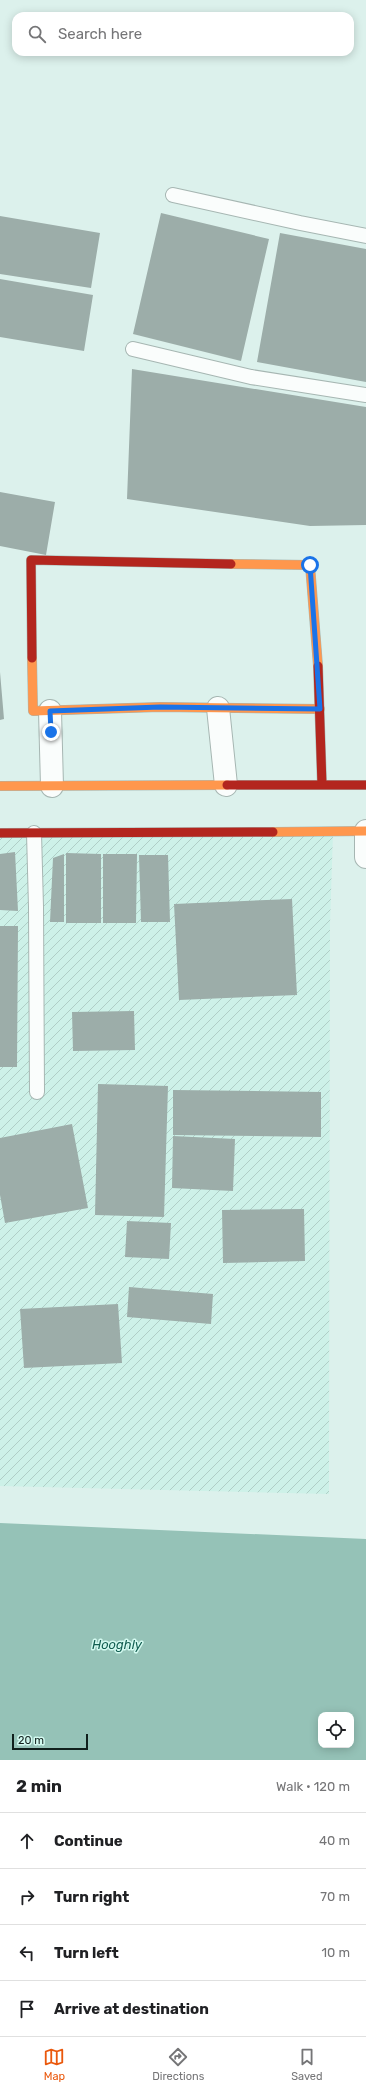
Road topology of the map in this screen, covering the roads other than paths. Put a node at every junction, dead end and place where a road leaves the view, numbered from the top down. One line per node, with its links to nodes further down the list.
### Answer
1 (173, 195): 2 (lane)
2 (366, 236)
3 (133, 348): 4 (lane)
4 (366, 395)
5 (218, 708): 6 (street); 7 (street); 8 (street)
6 (320, 709): 7 (street); 9 (street)
7 (50, 711): 12 (street)
8 (226, 785): 9 (street); 12 (street)
9 (322, 785): 10 (street)
10 (366, 785)
11 (0, 786): 12 (street)
12 (52, 786)
13 (366, 830): 15 (street); 16 (street)
14 (0, 833): 15 (street)
15 (34, 833): 17 (lane)
16 (366, 857)
17 (37, 1092)

